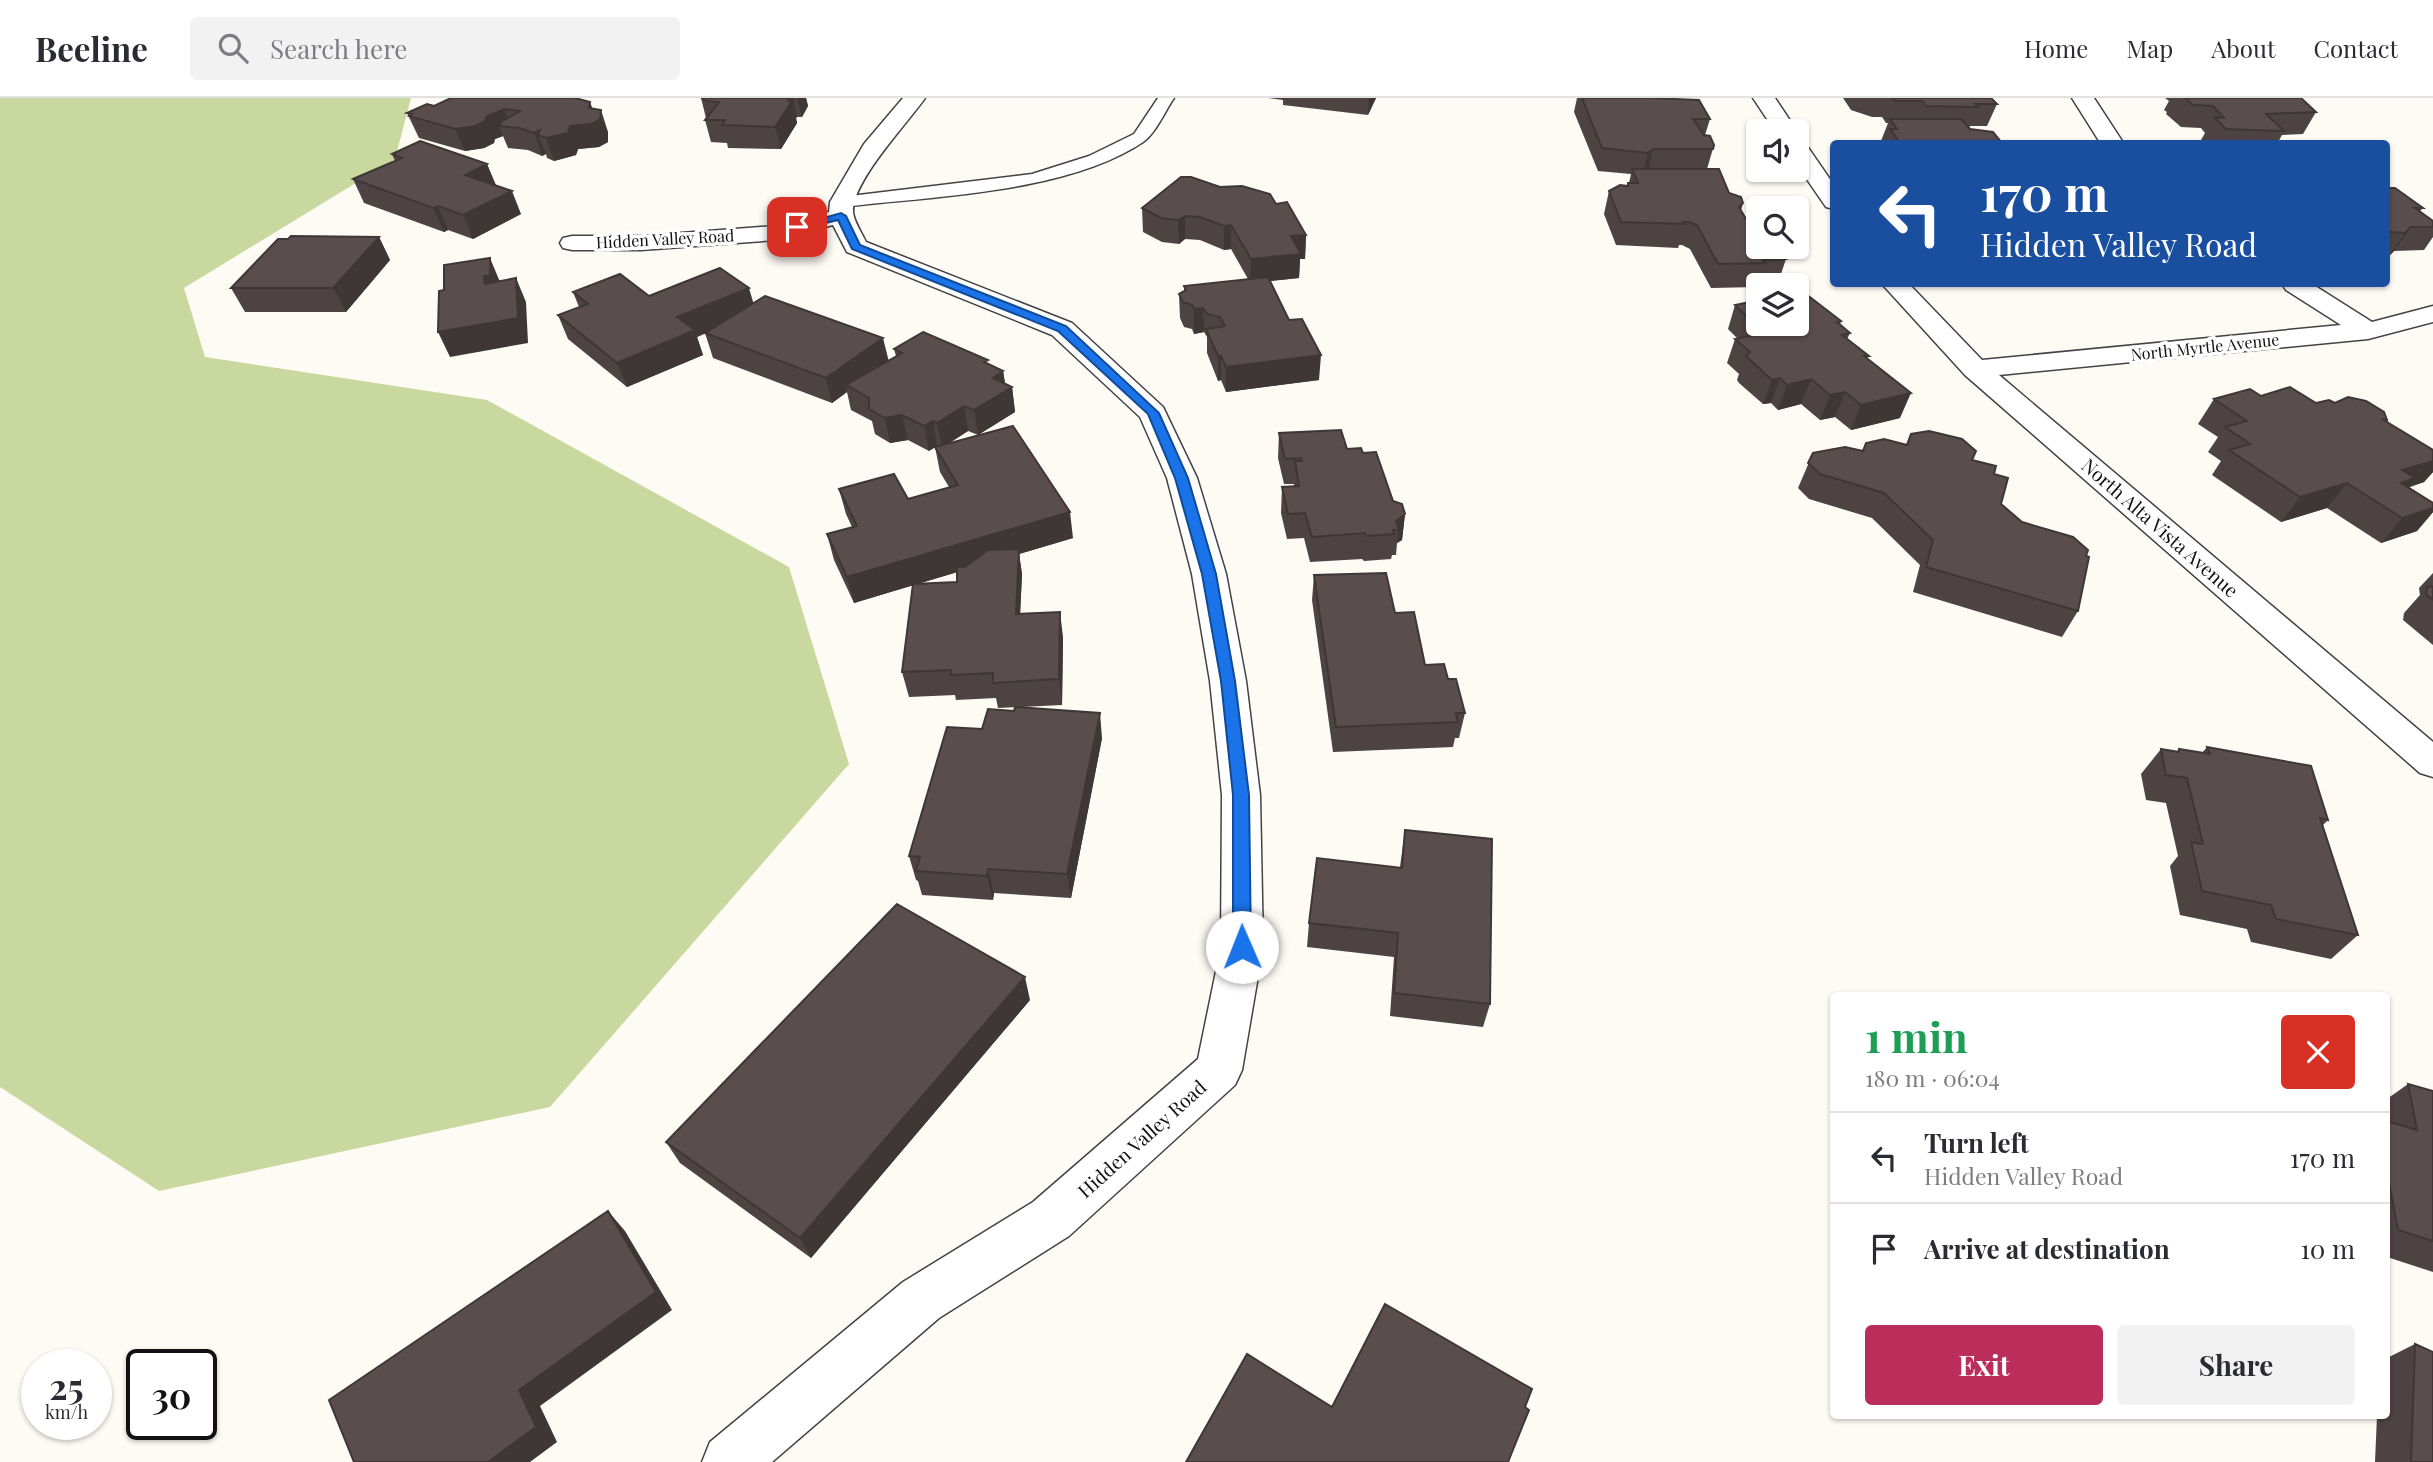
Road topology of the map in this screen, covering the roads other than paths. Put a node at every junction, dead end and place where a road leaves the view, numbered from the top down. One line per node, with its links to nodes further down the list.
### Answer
1 (914, 98): 9 (street)
2 (1166, 98): 9 (lane)
3 (1764, 98): 5 (street)
4 (2083, 98): 6 (street)
5 (1778, 119)
6 (2110, 140)
7 (1809, 165): 8 (street)
8 (1830, 195)
9 (841, 209): 10 (street, Hidden Valley Road); 17 (street, Hidden Valley Road)
10 (572, 243)
11 (1898, 287): 15 (street, North Alta Vista Avenue)
12 (2300, 287): 14 (street)
13 (2433, 314): 14 (street, North Myrtle Avenue)
14 (2368, 331): 15 (street, North Myrtle Avenue)
15 (1975, 369): 16 (street, North Alta Vista Avenue)
16 (2433, 763)
17 (730, 1462)

